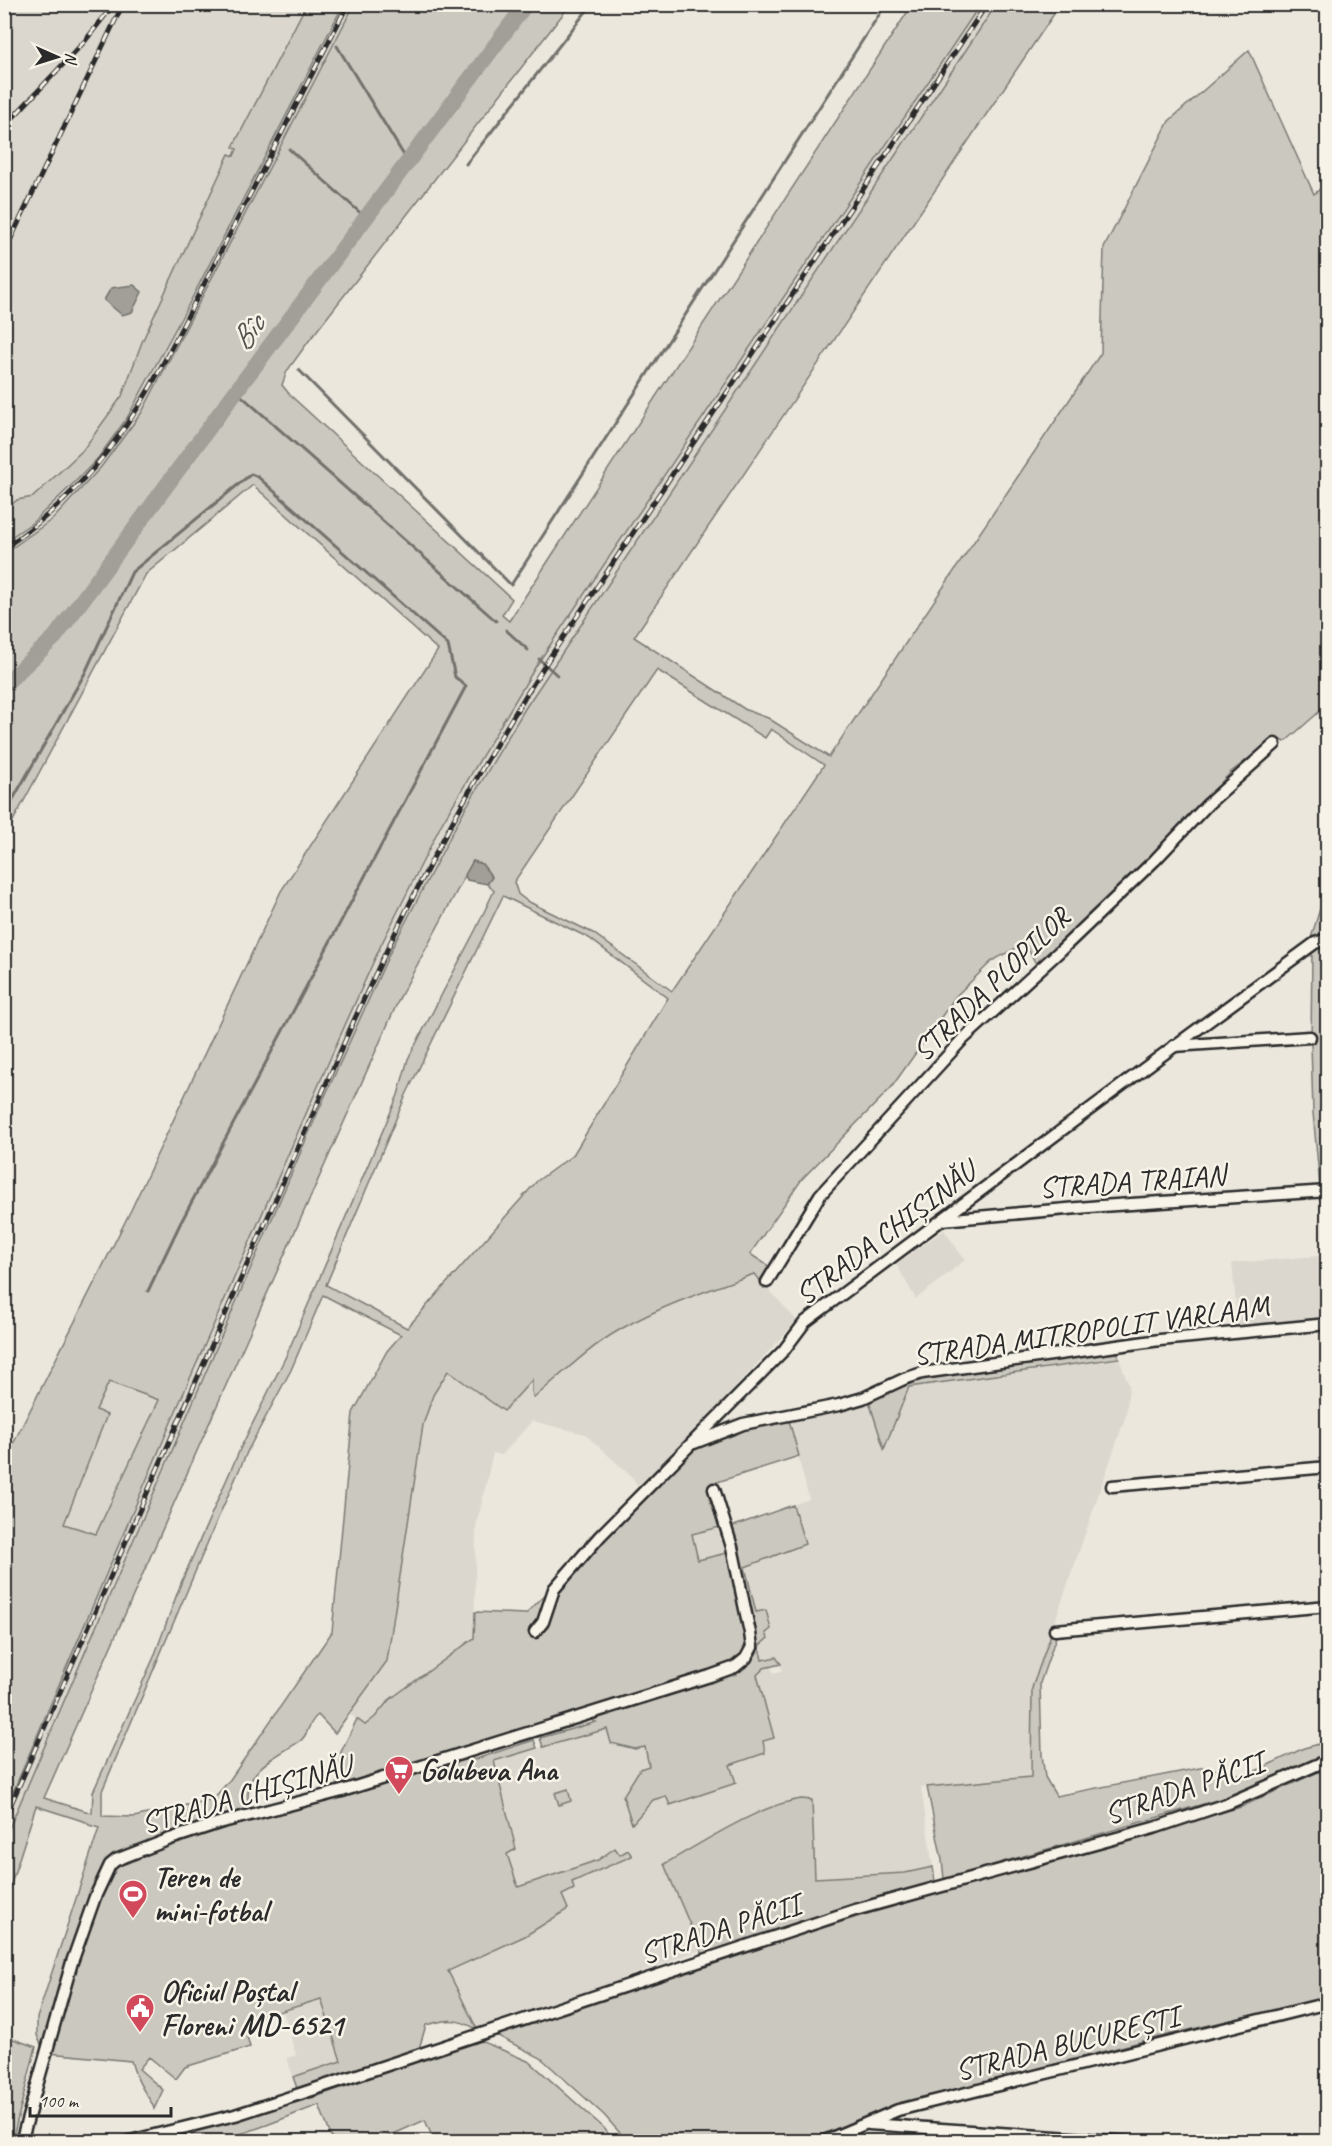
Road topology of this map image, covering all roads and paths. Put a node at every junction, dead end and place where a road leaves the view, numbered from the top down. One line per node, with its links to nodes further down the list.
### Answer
1 (1275, 744): 7 (street, STRADA PLOPILOR)
2 (1328, 939): 4 (street, STRADA CHIȘINĂU)
3 (1310, 1037): 4 (street)
4 (1174, 1046): 6 (street, STRADA CHIȘINĂU)
5 (1328, 1191): 6 (street, STRADA TRAIAN)
6 (941, 1221): 9 (street, STRADA CHIȘINĂU)
7 (767, 1282)
8 (1328, 1324): 9 (street, STRADA MITROPOLIT VARLAAM)
9 (692, 1444): 15 (street, STRADA CHIȘINĂU)
10 (1328, 1467): 11 (street)
11 (1112, 1486)
12 (714, 1489): 19 (street, STRADA CHIȘINĂU)
13 (1328, 1606): 14 (street)
14 (1055, 1629)
15 (535, 1632)
16 (1328, 1760): 20 (street, STRADA PĂCII)
17 (1328, 2003): 18 (street, STRADA BUCUREȘTI)
18 (865, 2123): 21 (street, STRADA BUCUREȘTI); 22 (street)
19 (21, 2142)
20 (126, 2142)
21 (822, 2142)
22 (1129, 2142)

